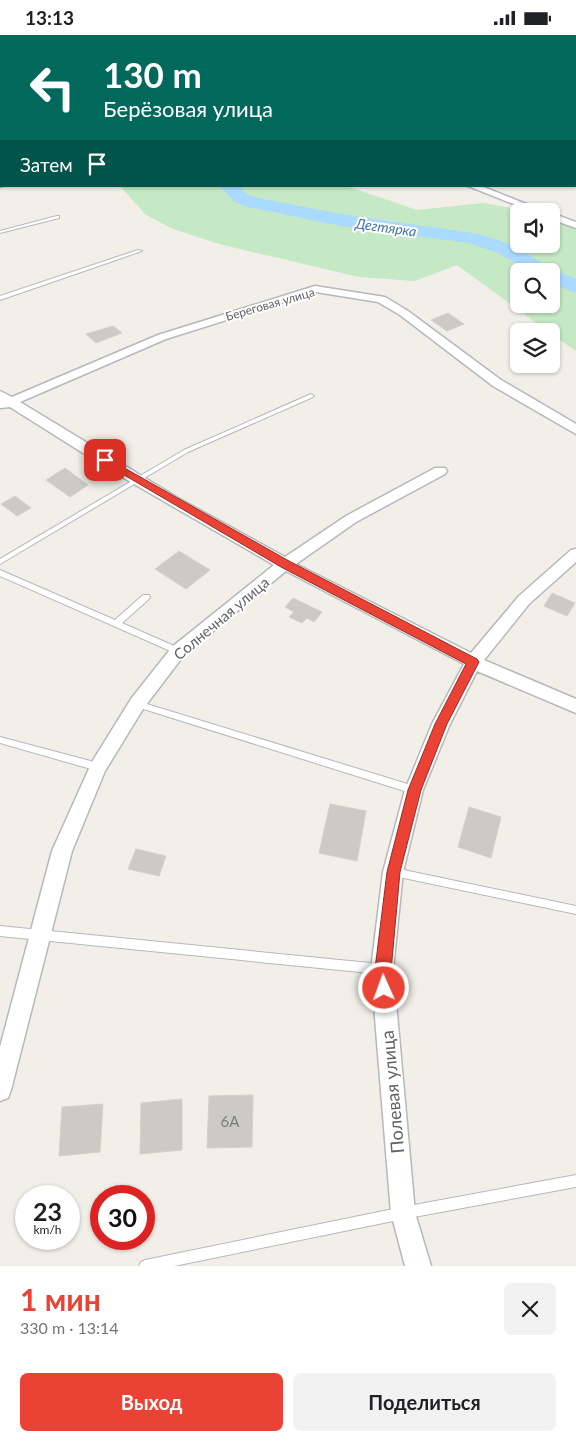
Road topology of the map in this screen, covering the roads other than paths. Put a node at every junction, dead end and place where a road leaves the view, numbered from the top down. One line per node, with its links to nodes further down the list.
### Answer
1 (475, 187): 2 (street)
2 (518, 203)
3 (57, 217): 6 (lane)
4 (560, 219): 5 (street)
5 (576, 225)
6 (0, 232)
7 (140, 251): 8 (lane)
8 (0, 298)
9 (311, 397): 13 (lane)
10 (4, 401): 11 (street, Береговая улица); 13 (street)
11 (576, 430)
12 (440, 471): 16 (street, Солнечная улица)
13 (137, 480): 15 (lane); 16 (street)
14 (576, 555): 21 (street, Полевая улица)
15 (0, 562)
16 (285, 564): 20 (street, Солнечная улица); 21 (street)
17 (0, 573): 19 (lane)
18 (146, 597): 19 (lane)
19 (116, 624): 20 (lane)
20 (178, 651): 22 (street, Солнечная улица)
21 (473, 662): 23 (street); 26 (street, Полевая улица)
22 (137, 705): 25 (street, Солнечная улица); 26 (lane)
23 (576, 706)
24 (0, 740): 25 (lane)
25 (98, 767): 30 (street, Солнечная улица)
26 (414, 790): 27 (street, Полевая улица)
27 (394, 872): 28 (lane); 31 (street, Полевая улица)
28 (576, 910)
29 (0, 931): 30 (lane)
30 (40, 935): 31 (lane); 32 (street, Солнечная улица)
31 (382, 969): 34 (street, Полевая улица)
32 (0, 1090)
33 (576, 1181): 34 (lane)
34 (403, 1213): 35 (lane); 36 (street, Полевая улица)
35 (145, 1266)
36 (418, 1266)

